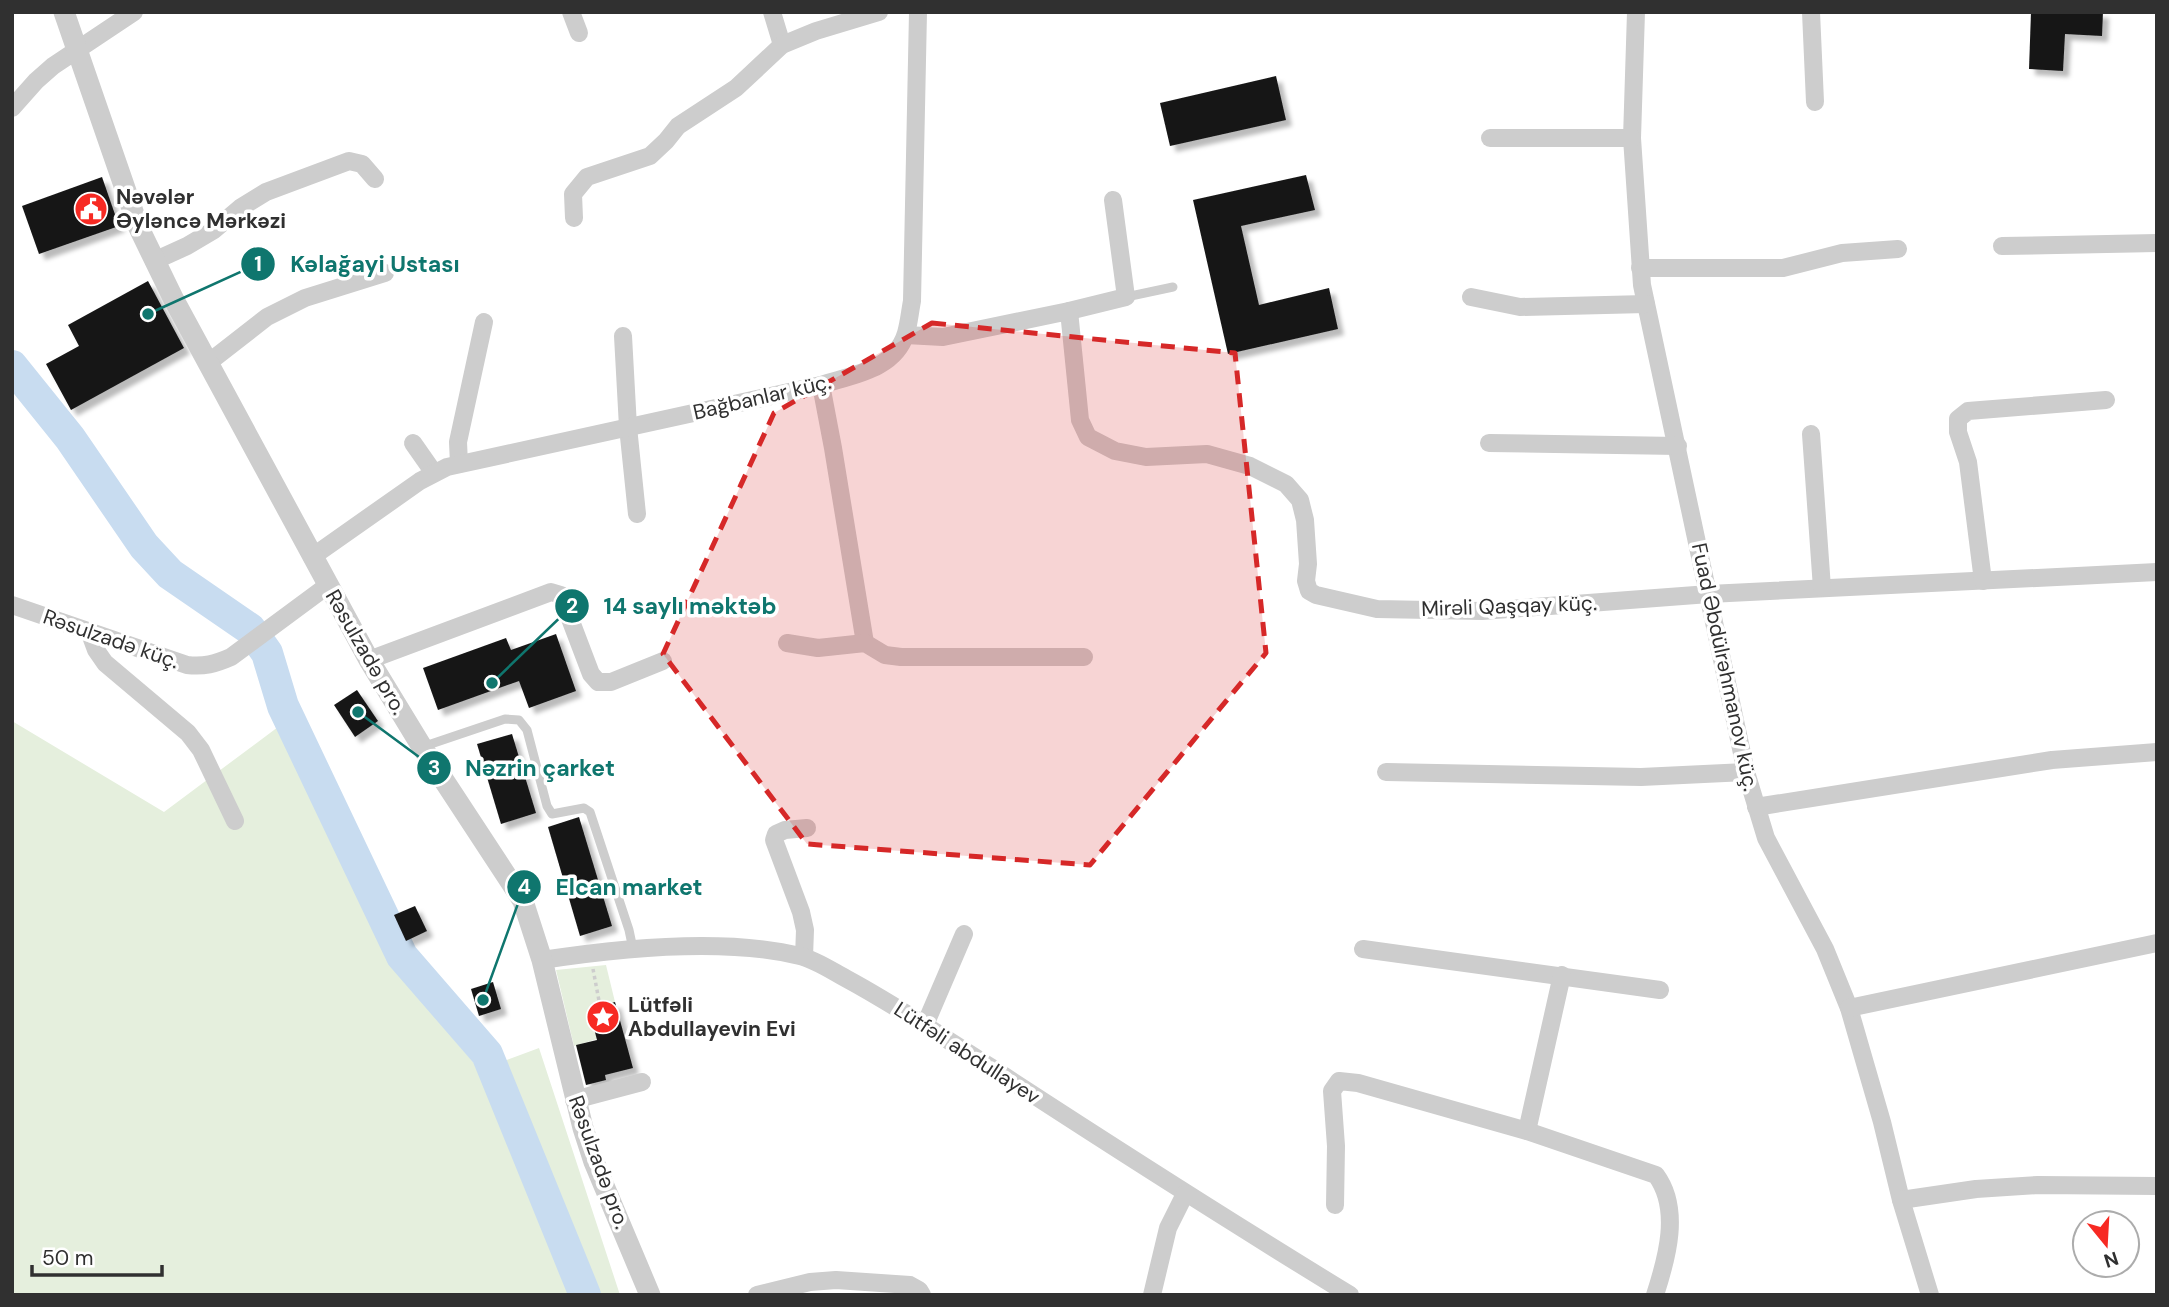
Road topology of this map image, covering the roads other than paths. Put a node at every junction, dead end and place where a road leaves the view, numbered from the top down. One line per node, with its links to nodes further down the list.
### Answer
1 (64, 12): 11 (street, Rəsulzadə pro.)
2 (134, 12): 11 (street)
3 (570, 12): 9 (street)
4 (772, 12): 10 (street)
5 (879, 12): 10 (street)
6 (918, 12): 31 (street, Bağbanlar küç.)
7 (1636, 12): 15 (street, Fuad Əbdülrəhmanov küç.)
8 (1811, 12): 12 (street)
9 (579, 33)
10 (782, 45): 18 (street)
11 (76, 50): 13 (street); 22 (street, Rəsulzadə pro.)
12 (1815, 102)
13 (12, 108)
14 (1490, 138): 15 (street)
15 (1632, 138): 23 (street, Fuad Əbdülrəhmanov küç.)
16 (375, 179): 22 (street)
17 (1114, 200): 27 (street)
18 (575, 218)
19 (2157, 243): 20 (street)
20 (2002, 246)
21 (1898, 249): 23 (street)
22 (154, 261): 33 (street, Rəsulzadə pro.)
23 (1640, 268): 28 (street, Fuad Əbdülrəhmanov küç.)
24 (385, 273): 33 (street)
25 (1172, 288): 27 (lane)
26 (1471, 296): 28 (street)
27 (1126, 297): 29 (street)
28 (1646, 304): 40 (street, Fuad Əbdülrəhmanov küç.)
29 (1069, 311): 31 (street); 49 (street, Mirəli Qaşqay küç.)
30 (484, 322): 41 (street)
31 (906, 335): 34 (street, Bağbanlar küç.)
32 (623, 336): 36 (street)
33 (208, 363): 44 (street, Rəsulzadə pro.)
34 (821, 385): 36 (street, Bağbanlar küç.); 53 (street)
35 (2106, 400): 46 (street)
36 (628, 427): 41 (street, Bağbanlar küç.); 43 (street)
37 (1811, 434): 48 (street)
38 (413, 443): 42 (street)
39 (1489, 443): 40 (street)
40 (1678, 446): 49 (street, Fuad Əbdülrəhmanov küç.)
41 (459, 464): 42 (street, Bağbanlar küç.)
42 (434, 473): 44 (street, Bağbanlar küç.)
43 (637, 514)
44 (312, 557): 47 (street, Rəsulzadə pro.)
45 (2157, 572): 46 (street, Mirəli Qaşqay küç.)
46 (1983, 581): 48 (street, Mirəli Qaşqay küç.)
47 (327, 586): 51 (street, Rəsulzadə küç.); 55 (street, Rəsulzadə pro.)
48 (1822, 588): 49 (street, Mirəli Qaşqay küç.)
49 (1709, 594): 60 (street, Fuad Əbdülrəhmanov küç.)
50 (12, 605): 51 (street, Rəsulzadə küç.)
51 (89, 631): 62 (street)
52 (787, 643): 53 (street)
53 (865, 643): 54 (street)
54 (1084, 657)
55 (369, 660): 56 (street); 57 (street, Rəsulzadə pro.)
56 (663, 661)
57 (422, 747): 66 (lane); 69 (street, Rəsulzadə pro.)
58 (2157, 752): 61 (street)
59 (1386, 772): 60 (street)
60 (1746, 772): 61 (street, Fuad Əbdülrəhmanov küç.)
61 (1756, 807): 72 (street, Fuad Əbdülrəhmanov küç.)
62 (235, 821)
63 (807, 828): 68 (street)
64 (964, 934): 73 (street)
65 (2157, 943): 72 (street)
66 (633, 949): 68 (street, Lütfəli abdullayev); 69 (street, Lütfəli abdullayev)
67 (1363, 949): 70 (street)
68 (804, 957): 73 (street, Lütfəli abdullayev)
69 (542, 960): 75 (street, Rəsulzadə pro.)
70 (1562, 975): 71 (street); 76 (street)
71 (1660, 990)
72 (1849, 1008): 79 (street, Fuad Əbdülrəhmanov küç.)
73 (925, 1025): 78 (street, Lütfəli abdullayev)
74 (642, 1082): 75 (street)
75 (574, 1100): 81 (street, Rəsulzadə pro.)
76 (1527, 1131): 80 (street); 86 (street)
77 (2157, 1186): 79 (street)
78 (1185, 1194): 84 (street); 85 (street, Lütfəli abdullayev)
79 (1901, 1200): 87 (street, Fuad Əbdülrəhmanov küç.)
80 (1335, 1205)
81 (650, 1295)
82 (757, 1295): 83 (street)
83 (922, 1295)
84 (1152, 1295)
85 (1350, 1295)
86 (1655, 1295)
87 (1930, 1295)

